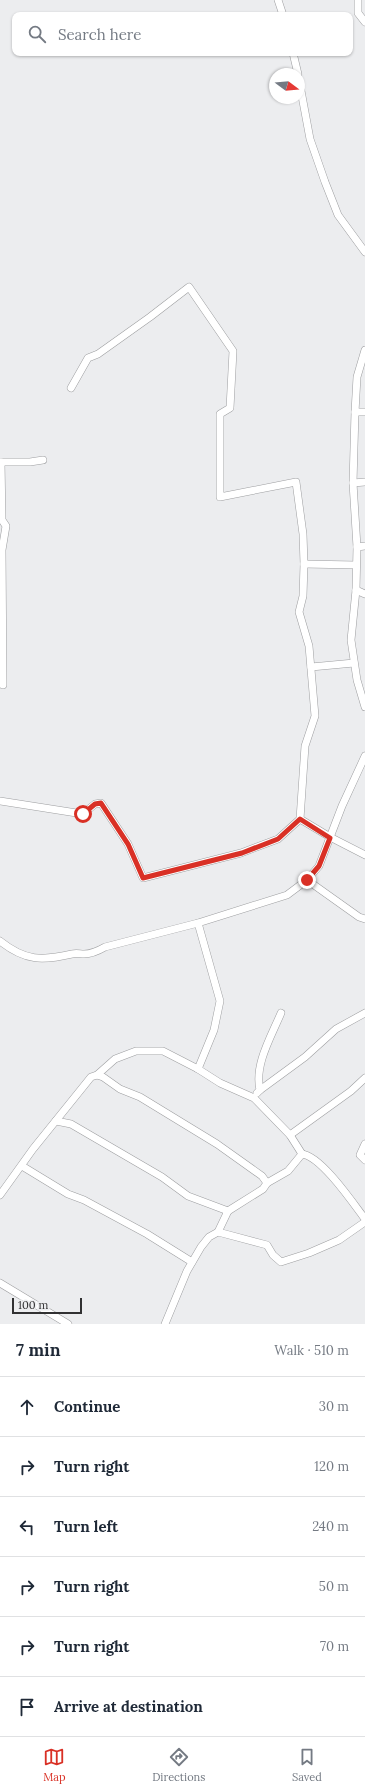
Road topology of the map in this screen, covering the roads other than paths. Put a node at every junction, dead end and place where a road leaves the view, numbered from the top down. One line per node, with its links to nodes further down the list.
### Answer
1 (278, 0): 3 (street)
2 (358, 0): 4 (street)
3 (282, 12)
4 (365, 22)
5 (293, 56): 6 (street)
6 (296, 68)
7 (303, 104): 8 (street)
8 (365, 252)
9 (365, 350): 11 (street)
10 (71, 388): 20 (street)
11 (355, 412): 12 (street); 15 (street)
12 (365, 412)
13 (43, 460): 14 (street)
14 (0, 462): 17 (street)
15 (353, 482): 16 (street); 19 (street)
16 (365, 482)
17 (1, 520): 24 (street)
18 (365, 546): 19 (street)
19 (357, 547): 21 (street)
20 (304, 564): 21 (street); 26 (street)
21 (356, 565): 22 (street)
22 (356, 590): 23 (street); 25 (street)
23 (365, 594)
24 (2, 635): 28 (street)
25 (354, 663): 26 (street); 27 (street)
26 (311, 667): 32 (street)
27 (361, 679): 29 (street)
28 (3, 685)
29 (365, 707)
30 (365, 756): 33 (street)
31 (0, 801): 32 (street)
32 (300, 819): 33 (street)
33 (330, 838): 34 (street); 35 (street)
34 (365, 855)
35 (307, 880): 36 (street); 37 (street)
36 (365, 919)
37 (198, 923): 38 (street); 41 (street)
38 (0, 941)
39 (281, 1013): 44 (street)
40 (365, 1013): 44 (street)
41 (198, 1068): 42 (street); 45 (street)
42 (97, 1075): 46 (street); 52 (street)
43 (365, 1078): 47 (street)
44 (260, 1090): 45 (street)
45 (254, 1098): 47 (street)
46 (56, 1121): 51 (street); 54 (street)
47 (290, 1135): 49 (street)
48 (365, 1144): 50 (street)
49 (302, 1154): 52 (street); 55 (street)
50 (365, 1160)
51 (22, 1166): 53 (street); 57 (street)
52 (267, 1183): 54 (street)
53 (0, 1195)
54 (228, 1211): 56 (street)
55 (365, 1220): 56 (street)
56 (218, 1232): 57 (street)
57 (192, 1262): 60 (street)
58 (0, 1283): 59 (street)
59 (68, 1324)
60 (165, 1324)

